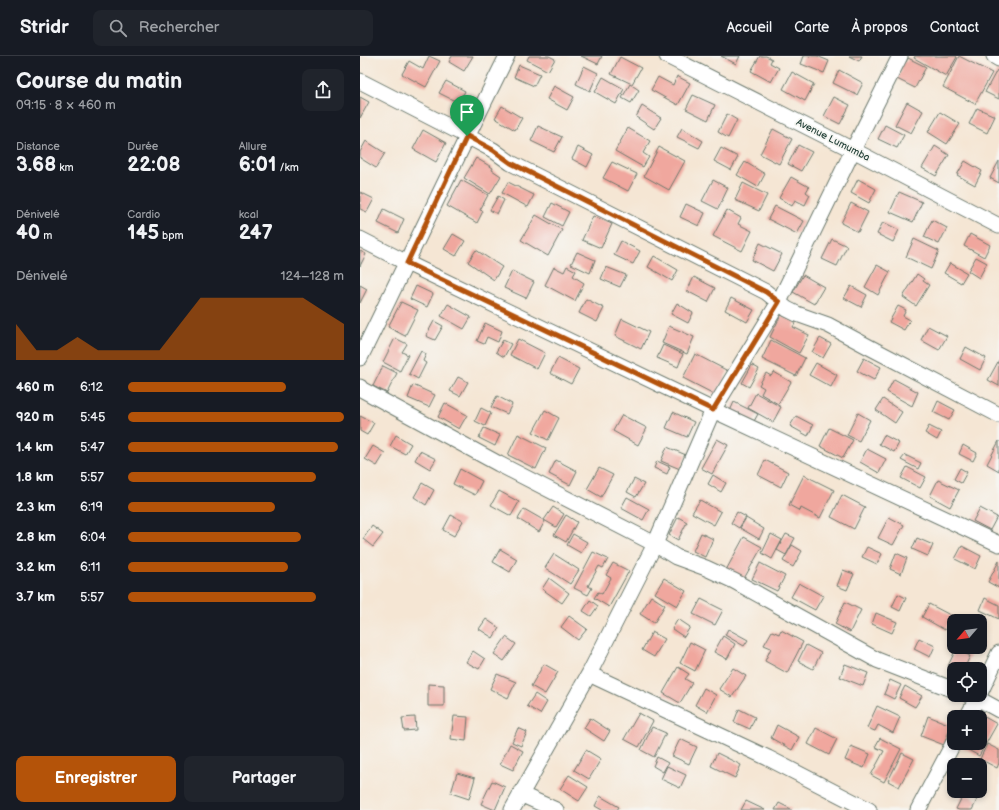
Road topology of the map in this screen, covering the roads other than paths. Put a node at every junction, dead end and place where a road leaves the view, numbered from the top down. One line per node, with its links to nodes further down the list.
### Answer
1 (507, 56): 7 (street)
2 (667, 56): 8 (street, Avenue Lumumba)
3 (900, 56): 8 (street)
4 (994, 56): 5 (street)
5 (999, 59)
6 (360, 81): 7 (street)
7 (467, 136): 11 (street); 12 (street)
8 (853, 150): 9 (street, Avenue Lumumba); 12 (street)
9 (999, 226)
10 (360, 239): 11 (street)
11 (407, 263): 13 (street); 15 (street)
12 (779, 302): 15 (street); 16 (street)
13 (360, 358)
14 (360, 387): 17 (street)
15 (713, 410): 17 (street); 18 (street)
16 (999, 415)
17 (655, 544): 20 (street); 22 (street)
18 (999, 544)
19 (999, 653): 21 (street)
20 (589, 674): 26 (street); 29 (street)
21 (987, 675)
22 (947, 687)
23 (987, 702): 24 (street)
24 (999, 710)
25 (950, 750): 30 (street)
26 (520, 794): 27 (street); 28 (street)
27 (512, 810)
28 (556, 810)
29 (869, 810)
30 (918, 810)

